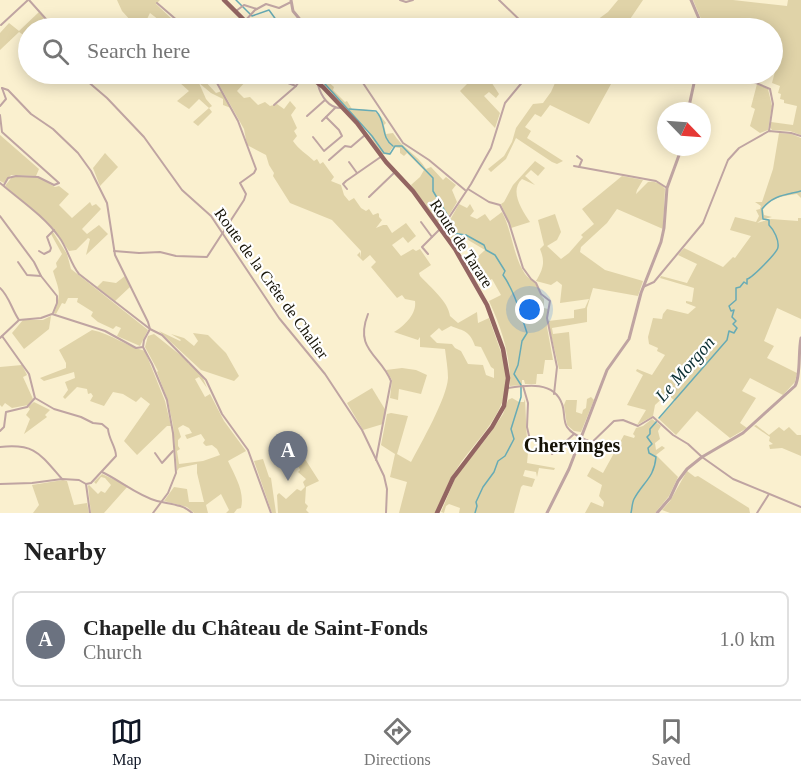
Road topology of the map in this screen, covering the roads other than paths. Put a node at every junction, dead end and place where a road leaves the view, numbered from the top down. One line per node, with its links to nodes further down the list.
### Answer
1 (29, 0): 12 (street); 19 (street)
2 (224, 0): 11 (main road)
3 (400, 0): 4 (street)
4 (414, 0)
5 (499, 0): 17 (street)
6 (686, 0): 8 (street)
7 (291, 1): 10 (street); 16 (street)
8 (692, 2): 18 (street)
9 (157, 3): 13 (street)
10 (257, 9): 11 (street); 15 (street)
11 (236, 12): 14 (main road)
12 (45, 18)
13 (174, 18)
14 (241, 18)
15 (247, 18)
16 (299, 18)
17 (518, 18)
18 (700, 18)
19 (1, 25)
20 (91, 84): 65 (street, Route de la Crête de Chalier)
21 (218, 84): 65 (street)
22 (291, 84): 30 (street)
23 (318, 84): 32 (street)
24 (319, 84): 31 (main road)
25 (319, 84): 31 (main road, Route de Tarare)
26 (364, 84): 59 (street)
27 (521, 84): 59 (street)
28 (694, 84): 33 (street)
29 (758, 84): 42 (street)
30 (296, 86): 34 (street)
31 (323, 87): 37 (main road, Route de Tarare)
32 (325, 100): 36 (street); 39 (street)
33 (690, 102)
34 (274, 105)
35 (0, 106): 68 (street)
36 (335, 108): 37 (street); 40 (street)
37 (343, 108): 43 (main road, Route de Tarare)
38 (0, 115): 56 (street)
39 (307, 116)
40 (326, 117): 41 (street); 45 (street)
41 (322, 121)
42 (769, 131): 44 (street); 72 (street)
43 (366, 134): 46 (main road, Route de Tarare); 49 (street)
44 (801, 136)
45 (313, 138)
46 (382, 156): 53 (main road, Route de Tarare); 54 (street)
47 (577, 156): 52 (street)
48 (678, 156): 57 (street)
49 (329, 160)
50 (349, 162): 54 (street)
51 (574, 166): 52 (street)
52 (580, 166): 57 (street)
53 (395, 172): 60 (street); 64 (main road, Route de Tarare)
54 (357, 173): 58 (street)
55 (0, 183): 56 (street)
56 (4, 186): 63 (street)
57 (667, 188): 72 (street)
58 (347, 189)
59 (467, 190): 64 (street); 84 (street)
60 (369, 197)
61 (0, 216): 71 (street)
62 (421, 222): 66 (street)
63 (54, 230): 67 (street); 77 (street)
64 (440, 230): 66 (street); 83 (main road, Route de Tarare)
65 (223, 231): 68 (street); 97 (street, Route de la Crête de Chalier)
66 (432, 237): 69 (street)
67 (39, 251)
68 (114, 251): 77 (street)
69 (428, 254)
70 (18, 262): 71 (street)
71 (41, 276): 74 (street)
72 (643, 287): 88 (street)
73 (0, 288): 76 (street)
74 (52, 314): 76 (street); 80 (street)
75 (368, 315): 97 (street)
76 (20, 320): 78 (street)
77 (150, 329): 80 (street); 108 (street)
78 (1, 337): 85 (street)
79 (801, 338): 81 (street)
80 (143, 347): 92 (street)
81 (800, 381): 96 (street)
82 (521, 385): 83 (street); 84 (street); 89 (street)
83 (508, 388): 110 (main road, Route de Tarare)
84 (554, 394): 87 (street)
85 (35, 398): 86 (street); 98 (street)
86 (0, 431)
87 (574, 434): 88 (street); 95 (street)
88 (580, 437): 90 (street); 111 (street)
89 (530, 440)
90 (591, 442): 93 (street); 96 (street)
91 (0, 447): 99 (street)
92 (173, 451): 94 (street); 103 (street)
93 (582, 452)
94 (155, 453)
95 (552, 454)
96 (702, 457): 102 (street); 112 (street)
97 (376, 460): 109 (street, Route de la Crête de Chalier)
98 (102, 472): 101 (street); 103 (street)
99 (62, 479): 100 (street); 101 (street)
100 (0, 484)
101 (86, 484): 105 (street)
102 (769, 494): 104 (street); 113 (street)
103 (162, 502): 106 (street); 107 (street)
104 (801, 507)
105 (90, 513)
106 (153, 513)
107 (192, 513)
108 (271, 513)
109 (386, 513)
110 (438, 513)
111 (547, 513)
112 (657, 513)
113 (757, 513)

